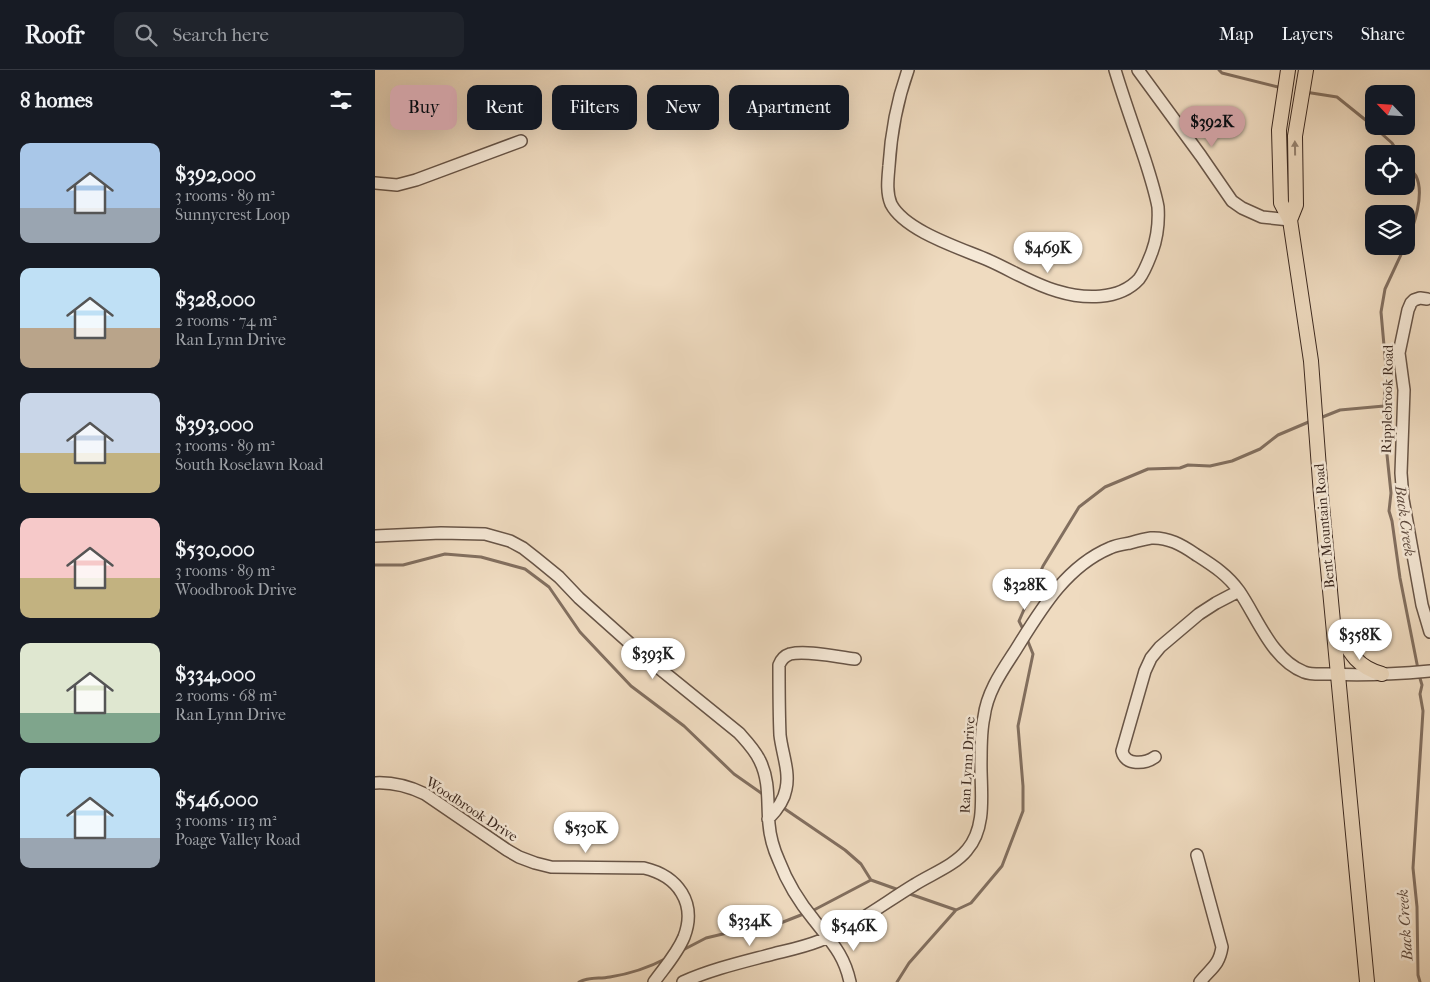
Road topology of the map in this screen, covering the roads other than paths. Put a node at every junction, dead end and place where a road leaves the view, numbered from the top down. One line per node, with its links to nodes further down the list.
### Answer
1 (907, 70): 2 (street)
2 (1115, 70)
3 (1138, 70): 8 (street)
4 (1288, 70): 8 (main road, Bent Mountain Road)
5 (1306, 70): 8 (main road, Bent Mountain Road, one-way to 5)
6 (521, 141): 7 (street)
7 (375, 184)
8 (1290, 220): 12 (main road, Bent Mountain Road)
9 (1427, 299): 13 (street, Ripplebrook Road)
10 (375, 536): 20 (street)
11 (1239, 591): 17 (street, Ran Lynn Drive); 18 (street); 22 (street, Ran Lynn Drive)
12 (1333, 621): 16 (main road); 17 (main road, Bent Mountain Road)
13 (1430, 632)
14 (855, 659): 20 (street)
15 (1430, 671): 16 (street, Ran Lynn Drive)
16 (1382, 674): 17 (street, Ran Lynn Drive)
17 (1338, 675): 27 (main road, Bent Mountain Road)
18 (1155, 757)
19 (375, 783): 23 (street, Woodbrook Drive)
20 (768, 818): 22 (street)
21 (1197, 855): 26 (street)
22 (828, 936): 24 (street, Ran Lynn Drive); 25 (street)
23 (654, 982)
24 (683, 982)
25 (850, 982)
26 (1200, 982)
27 (1367, 982)

